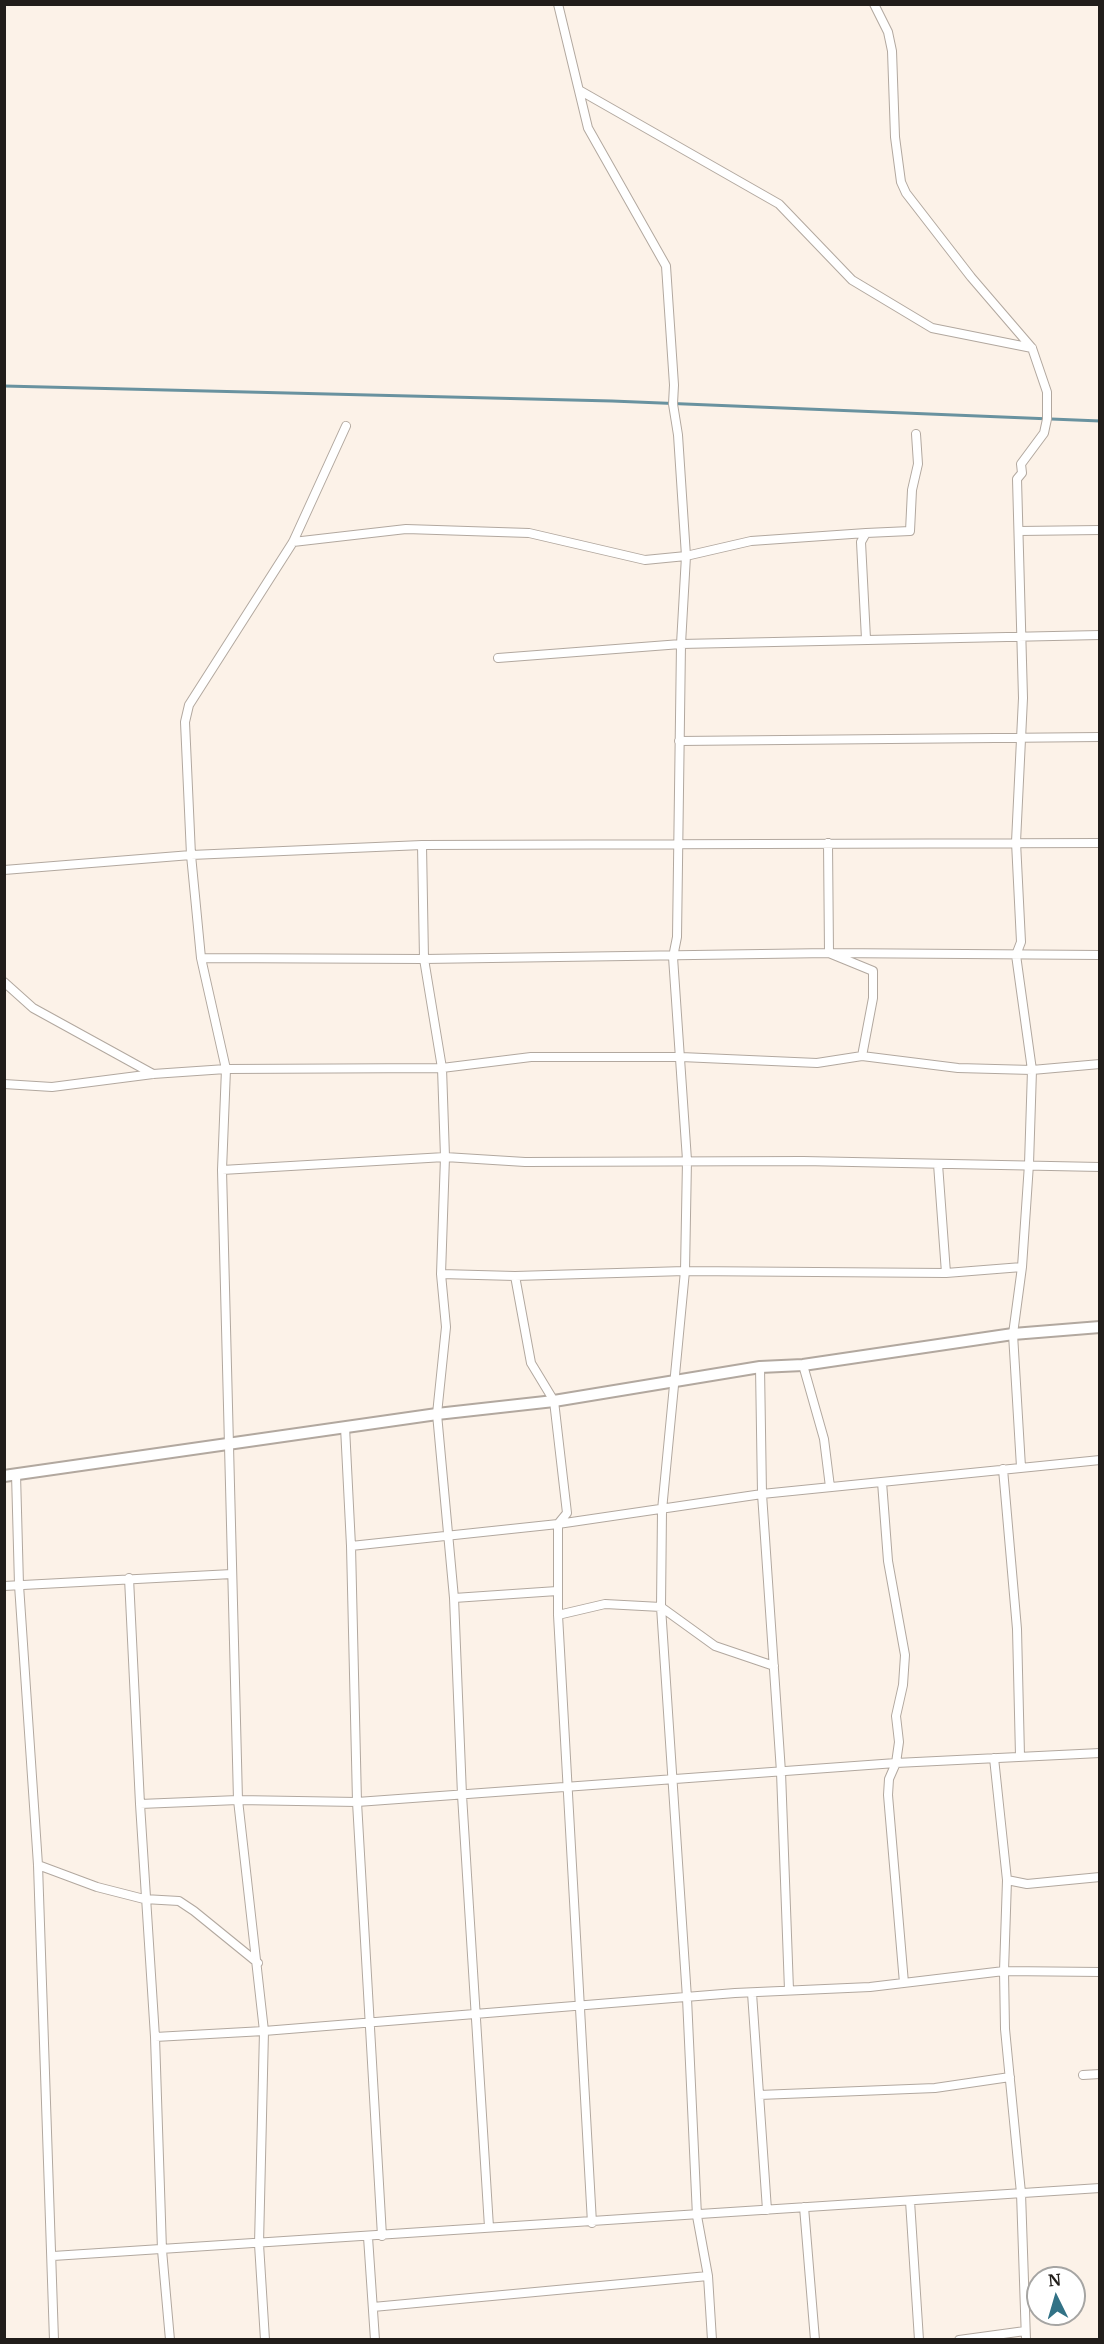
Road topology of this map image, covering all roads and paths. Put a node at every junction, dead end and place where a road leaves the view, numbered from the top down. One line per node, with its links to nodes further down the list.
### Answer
1 (558, 4): 3 (street)
2 (874, 4): 4 (street)
3 (579, 90): 4 (street); 11 (street)
4 (1032, 348): 8 (street)
5 (346, 426): 10 (street)
6 (916, 434): 9 (street)
7 (1100, 530): 8 (street)
8 (1019, 531): 12 (street)
9 (866, 533): 11 (street); 14 (street)
10 (293, 542): 11 (street); 25 (street)
11 (686, 556): 15 (street)
12 (1022, 635): 13 (street); 14 (street); 18 (street)
13 (1100, 635)
14 (866, 639): 15 (street)
15 (681, 644): 16 (street); 19 (street)
16 (498, 658)
17 (1100, 737): 18 (street)
18 (1019, 738): 19 (street); 20 (street)
19 (679, 741): 23 (street)
20 (1016, 842): 21 (street); 22 (street); 28 (street)
21 (828, 843): 23 (street); 27 (street)
22 (1100, 843)
23 (678, 844): 24 (street); 30 (street)
24 (422, 845): 25 (street); 32 (street)
25 (191, 855): 26 (street); 31 (street)
26 (4, 870)
27 (830, 953): 28 (street); 30 (street); 34 (street)
28 (1016, 955): 29 (street); 39 (street)
29 (1100, 955)
30 (673, 957): 32 (street); 35 (street)
31 (201, 958): 32 (street); 38 (street)
32 (424, 959): 37 (street)
33 (4, 982): 40 (street)
34 (862, 1056): 35 (street); 39 (street)
35 (681, 1057): 37 (street); 43 (street)
36 (1100, 1064): 39 (street)
37 (442, 1068): 38 (street); 42 (street)
38 (226, 1069): 40 (street); 47 (street)
39 (1032, 1070): 45 (street)
40 (153, 1074): 41 (street)
41 (4, 1084)
42 (445, 1156): 43 (street); 47 (street); 51 (street)
43 (687, 1160): 44 (street); 49 (street)
44 (938, 1164): 45 (street); 50 (street)
45 (1029, 1164): 46 (street); 48 (street)
46 (1100, 1167)
47 (222, 1170): 61 (street)
48 (1022, 1267): 50 (street); 54 (street)
49 (685, 1271): 50 (street); 52 (street); 57 (street)
50 (946, 1273)
51 (441, 1274): 52 (street); 59 (street)
52 (514, 1276): 58 (street)
53 (1100, 1326): 54 (street)
54 (1013, 1334): 55 (street); 63 (street)
55 (803, 1365): 56 (street); 67 (street)
56 (760, 1367): 57 (street); 68 (street)
57 (676, 1380): 58 (street); 69 (street)
58 (554, 1401): 59 (street); 70 (street)
59 (437, 1414): 60 (street); 71 (street)
60 (345, 1427): 61 (street); 72 (street)
61 (230, 1444): 65 (street); 73 (street)
62 (1100, 1460): 63 (street)
63 (1021, 1467): 64 (street)
64 (1003, 1469): 66 (street); 83 (street)
65 (10, 1475): 75 (street)
66 (882, 1482): 67 (street); 85 (street)
67 (830, 1487): 68 (street)
68 (762, 1494): 69 (street); 81 (street)
69 (662, 1510): 70 (street); 79 (street)
70 (558, 1524): 71 (street); 77 (street)
71 (449, 1537): 72 (street); 78 (street)
72 (351, 1546): 91 (street)
73 (232, 1574): 74 (street); 90 (street)
74 (129, 1578): 75 (street); 92 (street)
75 (19, 1585): 76 (street); 93 (street)
76 (4, 1586)
77 (557, 1591): 78 (street); 80 (street)
78 (454, 1598): 89 (street)
79 (661, 1607): 80 (street); 81 (street); 87 (street)
80 (558, 1615): 88 (street)
81 (774, 1666): 86 (street)
82 (1100, 1753): 83 (street)
83 (1020, 1756): 84 (street)
84 (994, 1758): 85 (street); 95 (street)
85 (896, 1763): 86 (street); 100 (street)
86 (781, 1772): 87 (street); 101 (street)
87 (674, 1779): 88 (street); 103 (street)
88 (567, 1787): 89 (street); 104 (street)
89 (462, 1795): 91 (street); 105 (street)
90 (238, 1800): 91 (street); 92 (street); 97 (street)
91 (357, 1802): 106 (street)
92 (140, 1804): 96 (street)
93 (38, 1864): 96 (street); 125 (street)
94 (1100, 1877): 95 (street)
95 (1007, 1880): 98 (street)
96 (144, 1899): 97 (street); 108 (street)
97 (258, 1963): 107 (street)
98 (1004, 1971): 99 (street); 100 (street); 111 (street)
99 (1100, 1972)
100 (904, 1983): 101 (street)
101 (789, 1990): 102 (street)
102 (752, 1993): 103 (street); 112 (street)
103 (687, 1998): 104 (street); 118 (street)
104 (581, 2006): 105 (street); 119 (street)
105 (476, 2014): 106 (street); 120 (street)
106 (370, 2022): 107 (street); 121 (street)
107 (264, 2031): 108 (street); 123 (street)
108 (155, 2037): 124 (street)
109 (1100, 2074): 110 (street)
110 (1083, 2075)
111 (1010, 2077): 112 (street); 114 (street)
112 (759, 2095): 117 (street)
113 (1100, 2188): 114 (street)
114 (1021, 2193): 115 (street); 128 (street)
115 (910, 2201): 116 (street); 135 (street)
116 (804, 2207): 117 (street); 134 (street)
117 (767, 2210): 118 (street)
118 (697, 2216): 119 (street); 126 (street)
119 (592, 2223): 120 (street)
120 (489, 2227): 121 (street)
121 (382, 2236): 122 (street)
122 (368, 2237): 123 (street); 127 (street)
123 (259, 2244): 124 (street); 131 (street)
124 (162, 2250): 125 (street); 130 (street)
125 (53, 2256): 129 (street)
126 (708, 2276): 127 (street); 133 (street)
127 (373, 2307): 132 (street)
128 (1026, 2336): 136 (street)
129 (54, 2340)
130 (170, 2340)
131 (265, 2340)
132 (375, 2340)
133 (712, 2340)
134 (815, 2340)
135 (919, 2340)
136 (959, 2340)

